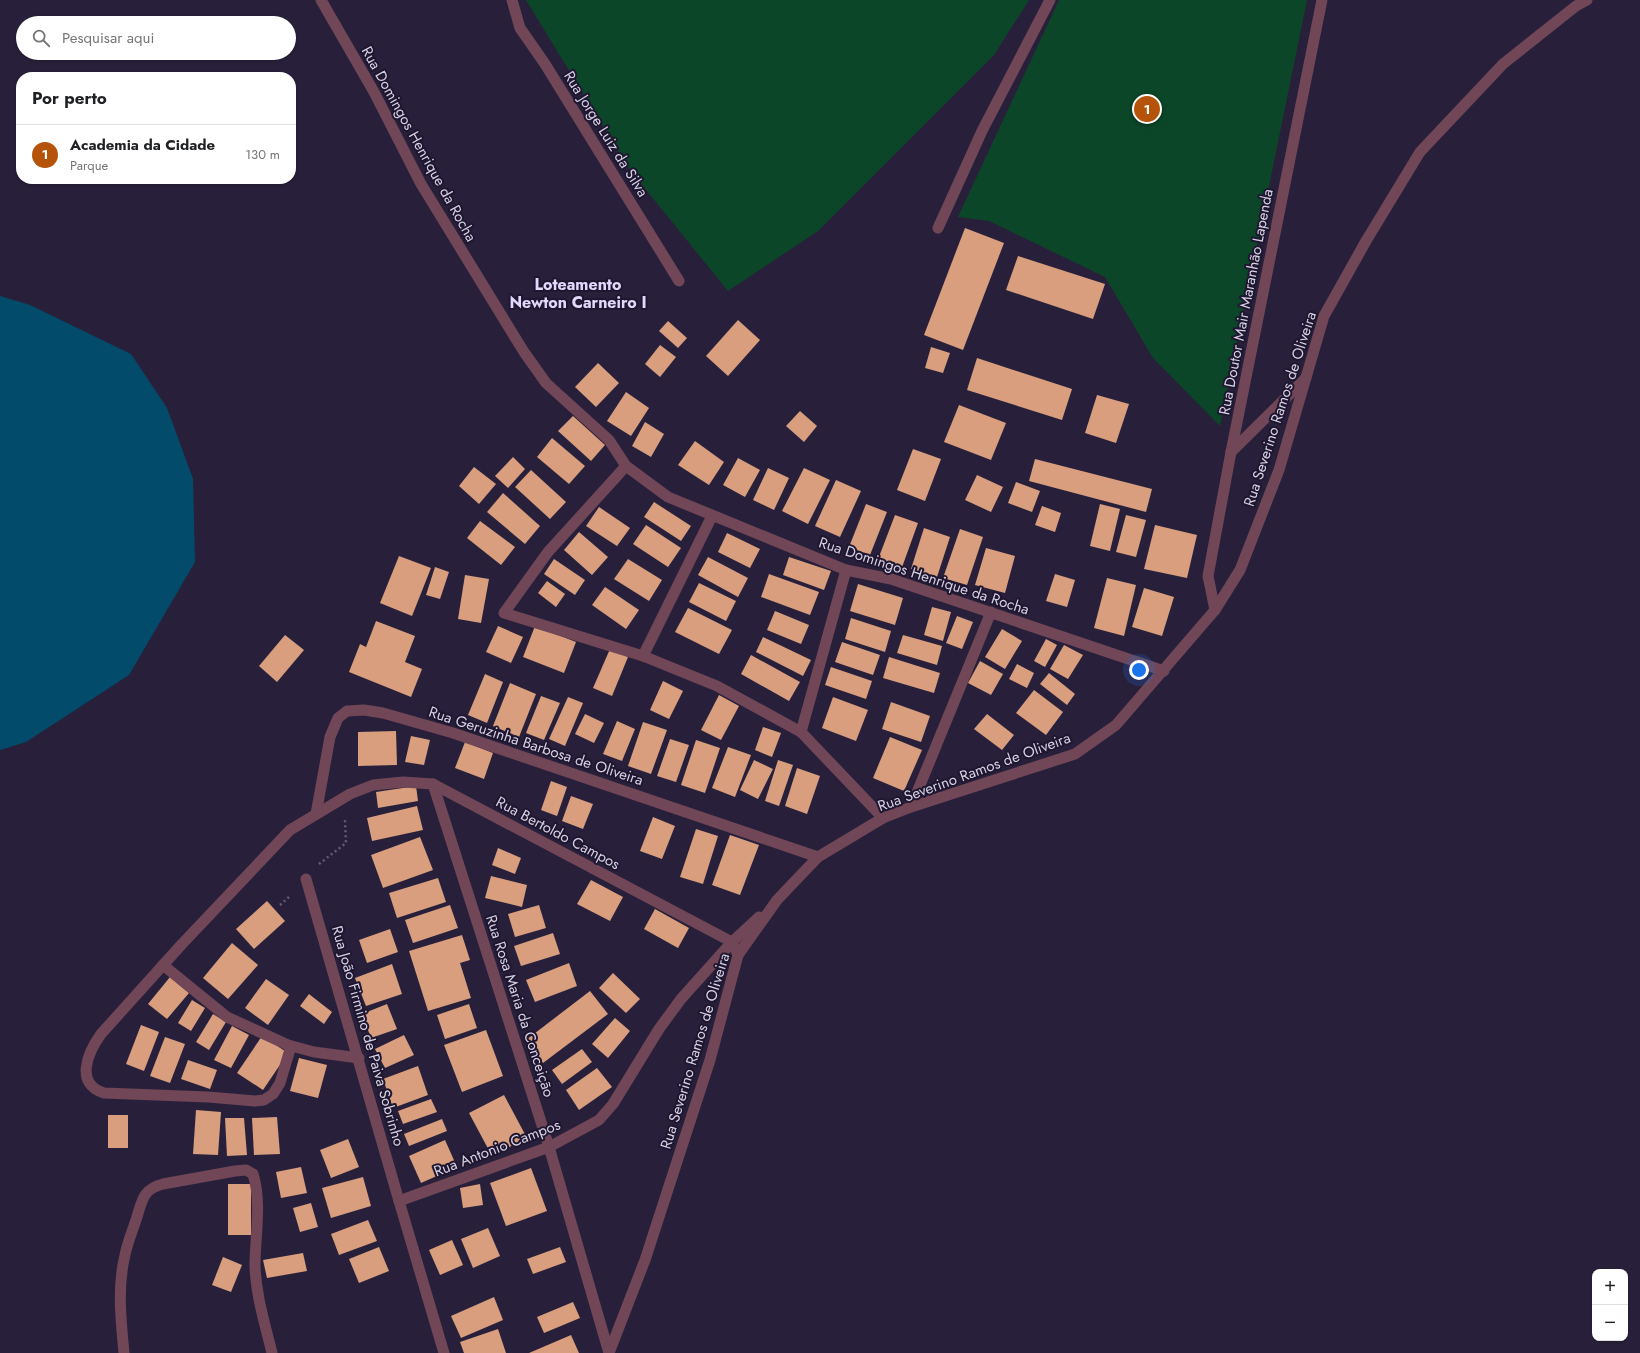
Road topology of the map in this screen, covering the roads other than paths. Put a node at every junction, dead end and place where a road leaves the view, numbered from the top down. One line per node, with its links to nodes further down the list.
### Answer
1 (321, 0): 10 (street, Rua Domingos Henrique da Rocha)
2 (512, 0): 7 (street, Rua Jorge Luiz da Silva)
3 (1050, 0): 6 (street)
4 (1322, 0): 9 (street, Rua Doutor Mair Maranhão Lapenda)
5 (1587, 0): 8 (street, Rua Severino Ramos de Oliveira)
6 (938, 228)
7 (679, 282)
8 (1306, 377): 9 (street); 13 (street, Rua Severino Ramos de Oliveira)
9 (1231, 452): 13 (street, Rua Doutor Mair Maranhão Lapenda)
10 (626, 466): 11 (street, Rua Domingos Henrique da Rocha); 15 (street)
11 (712, 516): 12 (street, Rua Domingos Henrique da Rocha); 15 (street)
12 (846, 570): 14 (street, Rua Domingos Henrique da Rocha); 17 (street)
13 (1215, 610): 16 (street, Rua Severino Ramos de Oliveira)
14 (991, 612): 16 (street, Rua Domingos Henrique da Rocha); 19 (street)
15 (642, 656): 17 (street)
16 (1164, 671): 19 (street, Rua Severino Ramos de Oliveira)
17 (801, 732): 21 (street)
18 (433, 784): 20 (street, Rua Bertoldo Campos); 25 (street, Rua Bertoldo Campos); 30 (street, Rua Rosa Maria da Conceição)
19 (911, 807): 21 (street, Rua Severino Ramos de Oliveira)
20 (316, 814): 22 (street, Rua Geruzinha Barbosa de Oliveira); 27 (street, Rua Bertoldo Campos)
21 (883, 818): 22 (street, Rua Severino Ramos de Oliveira)
22 (818, 857): 24 (street, Rua Severino Ramos de Oliveira)
23 (306, 880): 29 (street, Rua João Firmino de Paiva Sobrinho)
24 (777, 900): 25 (street, Rua Antonio Campos); 26 (street, Rua Severino Ramos de Oliveira)
25 (732, 942): 26 (street); 30 (street, Rua Antonio Campos)
26 (738, 955): 35 (street, Rua Severino Ramos de Oliveira)
27 (163, 965): 28 (street); 28 (street, Rua Bertoldo Campos)
28 (291, 1046): 29 (street)
29 (359, 1058): 31 (street, Rua João Firmino de Paiva Sobrinho)
30 (549, 1147): 31 (street, Rua Antonio Campos); 35 (street, Rua Rosa Maria da Conceição)
31 (399, 1201): 34 (street)
32 (124, 1353): 33 (street)
33 (272, 1353)
34 (444, 1353)
35 (609, 1353)

